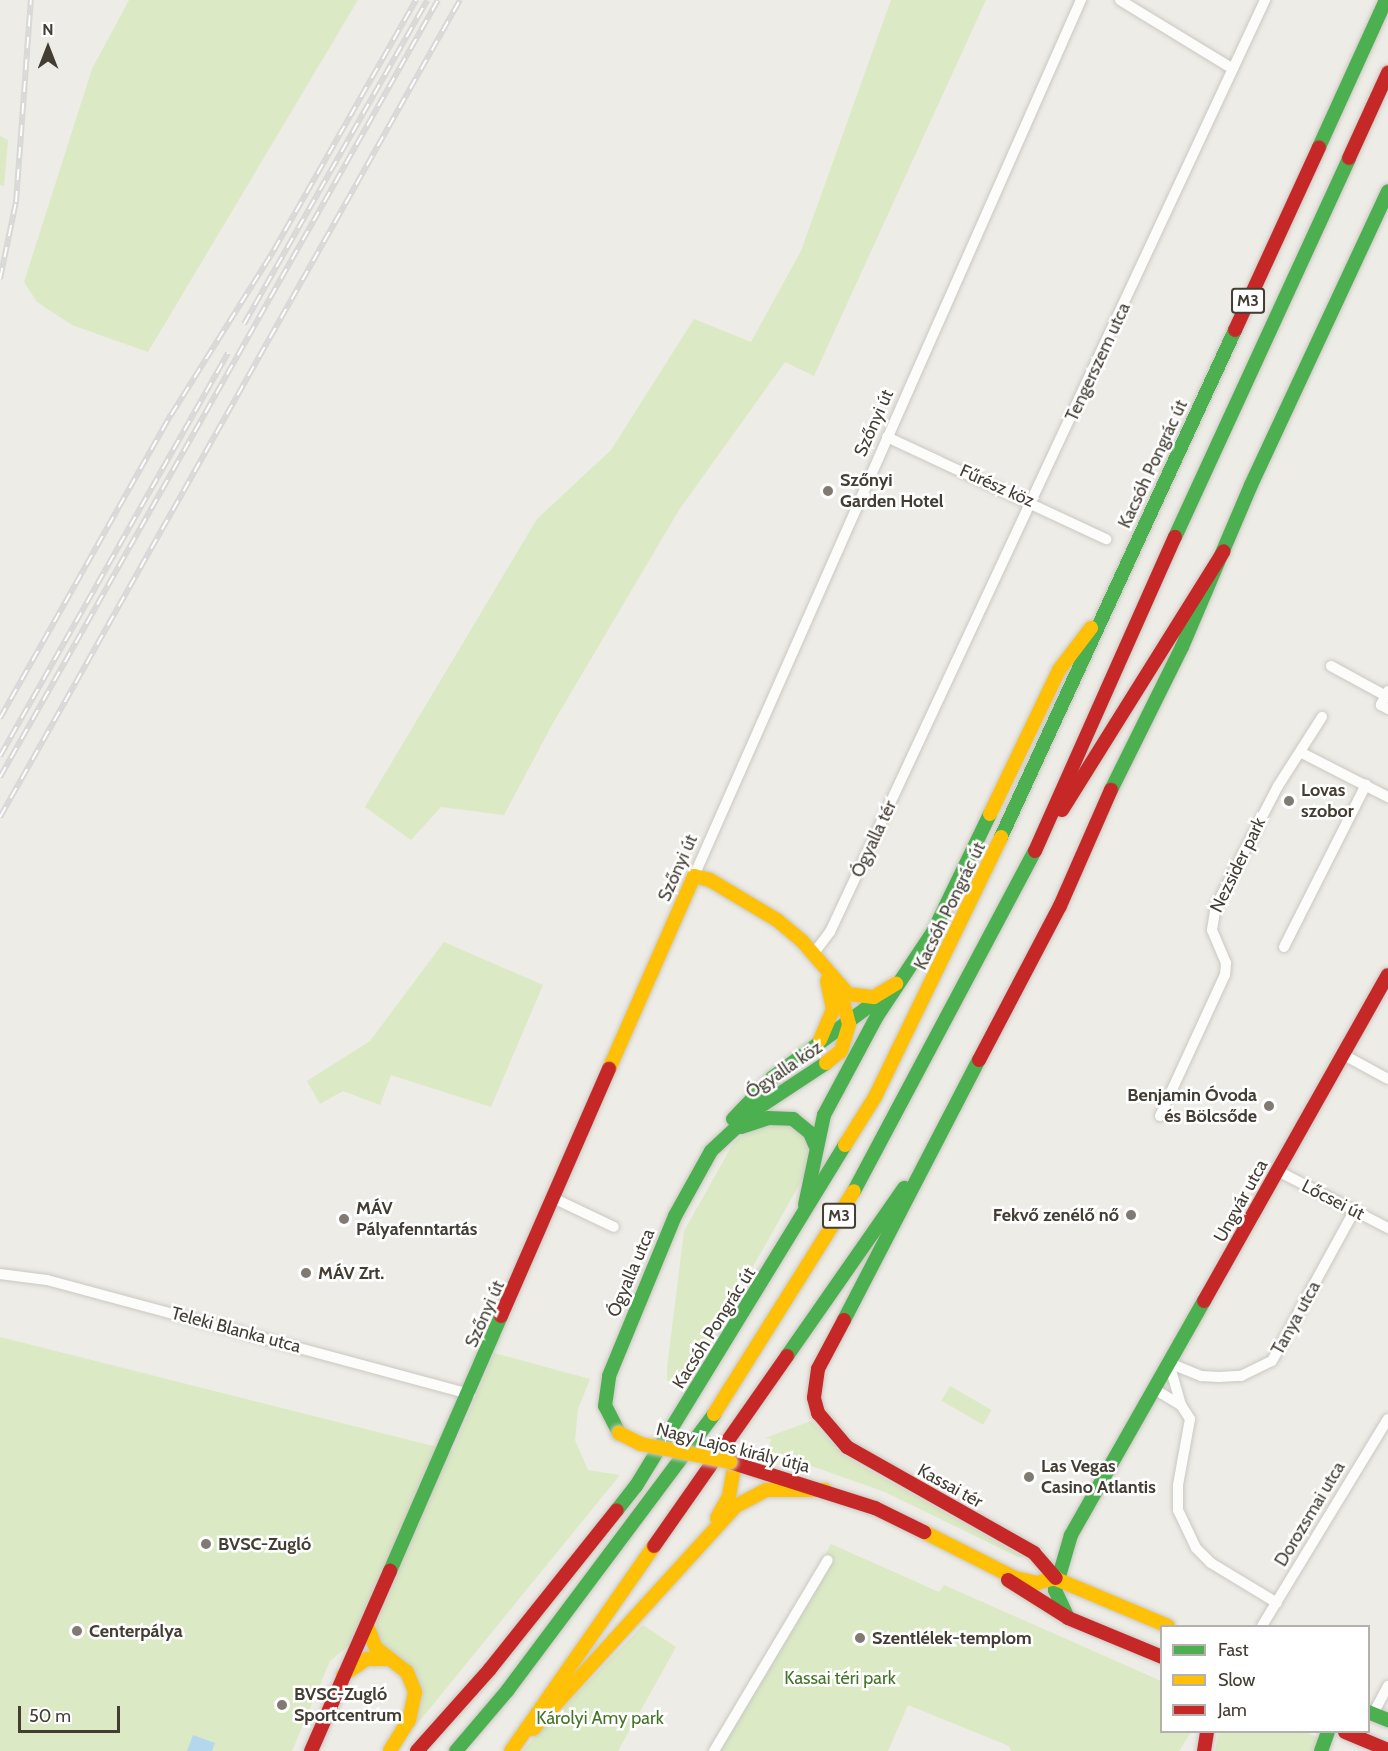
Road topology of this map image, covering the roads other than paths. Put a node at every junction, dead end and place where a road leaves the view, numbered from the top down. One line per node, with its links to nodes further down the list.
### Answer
1 (1081, 0): 8 (street, Szőnyi út)
2 (1120, 0): 5 (street)
3 (1266, 0): 5 (street, Tengerszem utca)
4 (1386, 0): 12 (main road, Kacsóh Pongrác út / M3)
5 (1233, 69): 9 (street, Tengerszem utca)
6 (1388, 73): 21 (main road, M3)
7 (1388, 191): 11 (main road)
8 (887, 437): 9 (street, Fűrész köz); 22 (street, Szőnyi út)
9 (1034, 502): 10 (street, Fűrész köz); 17 (street, Tengerszem utca)
10 (1106, 539)
11 (1224, 551): 21 (main road); 33 (main road)
12 (1109, 603): 26 (main road); 41 (main road, Kacsóh Pongrác út / M3)
13 (1331, 666): 14 (street)
14 (1387, 693): 15 (street)
15 (1388, 709)
16 (1322, 717): 18 (street, Nezsider park)
17 (929, 722): 24 (street, Ógyalla tér)
18 (1302, 753): 19 (street); 32 (street, Nezsider park)
19 (1366, 785): 20 (street); 23 (street)
20 (1388, 797)
21 (1042, 837): 73 (main road, M3)
22 (694, 876): 24 (main road, Ógyalla köz); 38 (main road, Szőnyi út)
23 (1284, 947)
24 (816, 956): 27 (main road, Ógyalla köz); 29 (main road, Ógyalla köz)
25 (1388, 975): 30 (main road, Ungvár utca)
26 (897, 984): 27 (main road, Ógyalla köz); 28 (main road, Ógyalla köz); 35 (main road)
27 (839, 986): 28 (main road, Ógyalla köz)
28 (849, 1024): 29 (main road, Ógyalla köz); 34 (main road, Ógyalla köz)
29 (819, 1043): 36 (main road, Ógyalla köz)
30 (1344, 1055): 31 (street); 37 (main road, Ungvár utca)
31 (1388, 1079)
32 (1160, 1116)
33 (946, 1124): 55 (main road, Kassai tér); 74 (main road)
34 (726, 1137): 35 (main road); 36 (main road, Ógyalla utca)
35 (815, 1144): 41 (main road)
36 (711, 1151): 49 (main road, Ógyalla utca)
37 (1278, 1171): 39 (street, Lőcsei út); 44 (main road, Ungvár utca)
38 (555, 1199): 40 (street); 46 (main road, Szőnyi út)
39 (1354, 1211): 42 (street, Lőcsei út); 44 (street, Tanya utca)
40 (614, 1227)
41 (798, 1227): 72 (main road, Kacsóh Pongrác út / M3)
42 (1388, 1228)
43 (0, 1274): 46 (street, Teleki Blanka utca)
44 (1169, 1363): 45 (main road, Ungvár utca); 47 (street)
45 (1154, 1389): 47 (street); 55 (main road, Ungvár utca)
46 (470, 1394): 58 (main road, Szőnyi út)
47 (1181, 1405): 56 (street)
48 (1388, 1419): 56 (street, Dorozsmai utca)
49 (619, 1433): 50 (main road, Nagy Lajos király útja, bridge)
50 (733, 1463): 51 (main road, Nagy Lajos király útja); 52 (main road)
51 (825, 1490): 52 (main road); 53 (main road, Nagy Lajos király útja)
52 (709, 1534): 74 (main road)
53 (971, 1554): 55 (main road, Nagy Lajos király útja); 57 (main road, Nagy Lajos király útja)
54 (828, 1560): 75 (street)
55 (1056, 1578): 57 (main road); 59 (main road, Nagy Lajos király útja)
56 (1277, 1603): 60 (street, Dorozsmai utca)
57 (1068, 1618): 61 (main road, Nagy Lajos király útja)
58 (366, 1625): 62 (main road); 63 (main road, Szőnyi út)
59 (1166, 1625)
60 (1263, 1625)
61 (1160, 1657)
62 (387, 1659): 63 (main road); 71 (main road)
63 (343, 1675): 70 (main road, Szőnyi út)
64 (1388, 1686): 65 (street)
65 (1371, 1713): 66 (main road)
66 (1388, 1720)
67 (1207, 1733): 76 (main road)
68 (1336, 1733): 69 (main road); 77 (main road)
69 (1388, 1750)
70 (311, 1751)
71 (390, 1751)
72 (417, 1751)
73 (456, 1751)
74 (512, 1751)
75 (714, 1751)
76 (1204, 1751)
77 (1321, 1751)

